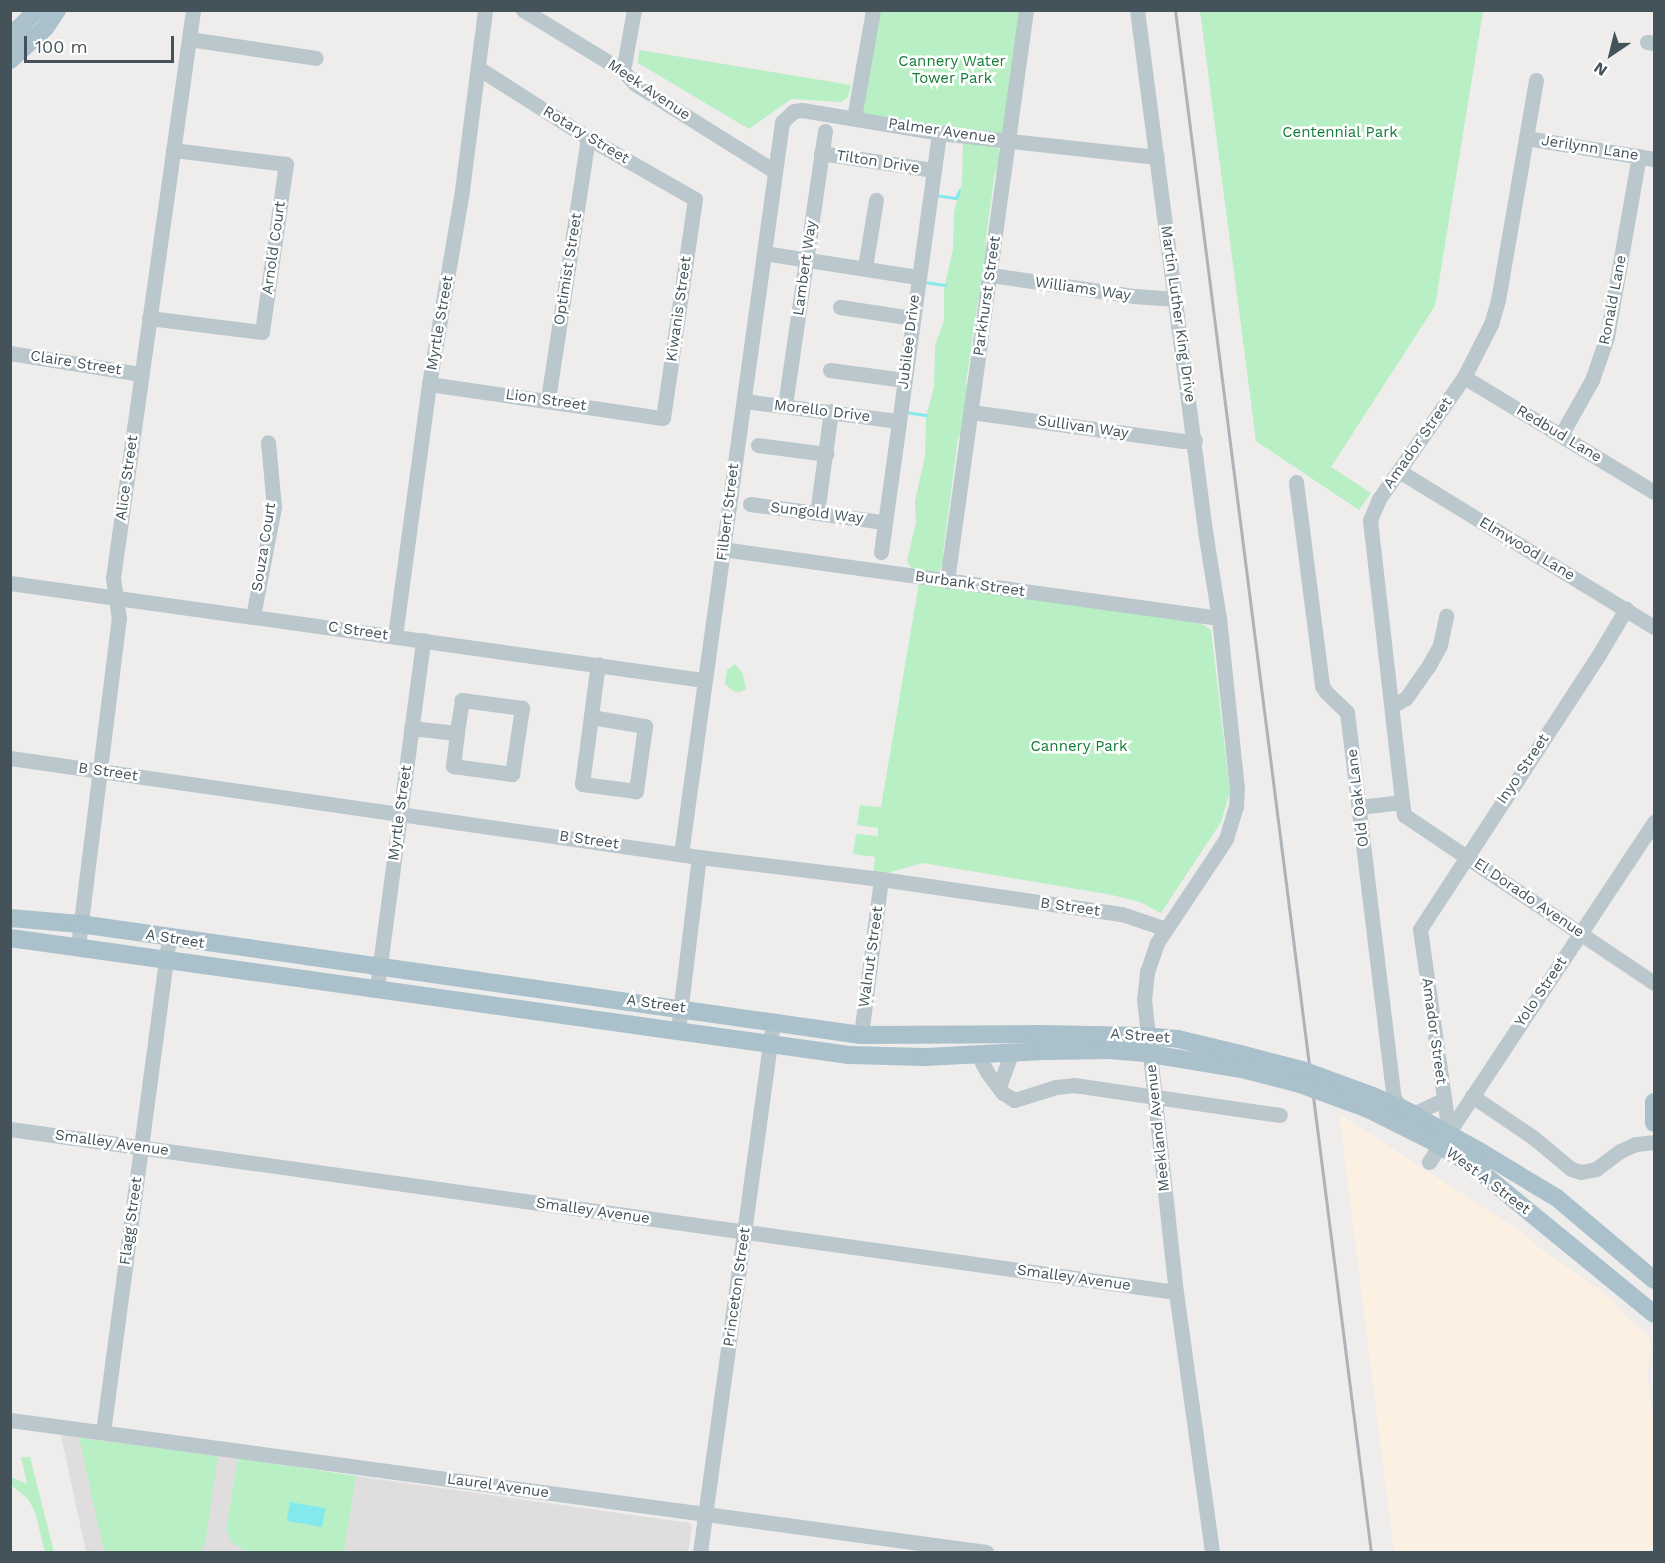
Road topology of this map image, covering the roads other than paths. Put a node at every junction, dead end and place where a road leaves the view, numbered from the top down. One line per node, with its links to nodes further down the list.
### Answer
1 (37, 10): 10 (main road)
2 (57, 10): 13 (main road)
3 (193, 10): 11 (street, Alice Street)
4 (485, 10): 14 (street, Myrtle Street)
5 (634, 10): 15 (street)
6 (873, 10): 17 (street)
7 (1026, 10): 22 (street, Parkhurst Street)
8 (1137, 10): 25 (street, Martin Luther King Drive)
9 (532, 13): 15 (street, Meek Avenue)
10 (10, 37)
11 (189, 39): 12 (street); 23 (street, Alice Street)
12 (316, 58)
13 (10, 60)
14 (478, 68): 20 (street, Rotary Street); 45 (street, Myrtle Street)
15 (623, 71): 28 (street, Meek Avenue)
16 (1536, 80): 21 (street, Amador Street)
17 (854, 118): 19 (street, Palmer Avenue); 28 (street, Palmer Avenue)
18 (825, 131): 24 (street, Lambert Way)
19 (939, 133): 22 (street, Palmer Avenue); 27 (street, Jubilee Drive)
20 (588, 138): 29 (street, Rotary Street); 46 (street, Optimist Street)
21 (1526, 138): 26 (street, Jerilynn Lane); 43 (street, Amador Street)
22 (1008, 140): 25 (street, Palmer Avenue); 34 (street, Parkhurst Street)
23 (173, 150): 38 (street, Alice Street); 38 (street, Arnold Court)
24 (821, 153): 27 (street, Tilton Drive); 32 (street, Lambert Way)
25 (1157, 157): 36 (street, Martin Luther King Drive)
26 (1647, 157): 53 (street, Ronald Lane)
27 (934, 170): 35 (street, Jubilee Drive)
28 (774, 171): 31 (street, Filbert Street)
29 (695, 199): 51 (street, Kiwanis Street)
30 (876, 200): 33 (street)
31 (764, 253): 32 (street); 47 (street, Filbert Street)
32 (806, 259): 33 (street); 48 (street, Lambert Way)
33 (865, 267): 35 (street)
34 (991, 275): 36 (street, Williams Way); 50 (street, Parkhurst Street)
35 (917, 278): 39 (street, Jubilee Drive)
36 (1176, 299): 54 (street, Martin Luther King Drive)
37 (840, 307): 39 (street)
38 (149, 318): 42 (street, Alice Street)
39 (913, 318): 44 (street, Jubilee Drive)
40 (10, 353): 42 (street, Claire Street)
41 (830, 370): 44 (street)
42 (141, 374): 68 (street, Alice Street)
43 (1464, 376): 53 (street, Redbud Lane); 58 (street, Amador Street)
44 (904, 380): 52 (street, Jubilee Drive)
45 (429, 384): 46 (street, Lion Street); 74 (street, Myrtle Street)
46 (548, 399): 51 (street, Lion Street)
47 (744, 401): 48 (street, Morello Drive); 64 (street, Filbert Street)
48 (785, 405): 49 (street, Morello Drive)
49 (831, 411): 52 (street, Morello Drive); 57 (street)
50 (971, 412): 54 (street, Sullivan Way); 66 (street, Parkhurst Street)
51 (663, 418)
52 (899, 421): 63 (street, Jubilee Drive)
53 (1562, 435): 60 (street, Redbud Lane)
54 (1195, 440): 72 (street, Martin Luther King Drive)
55 (268, 442): 70 (street, Souza Court)
56 (758, 445): 57 (street)
57 (826, 454): 62 (street)
58 (1399, 471): 69 (street, Elmwood Lane); 78 (street, Amador Street)
59 (1296, 482): 84 (street, Old Oak Lane)
60 (1654, 492)
61 (750, 504): 62 (street, Sungold Way)
62 (817, 513): 63 (street, Sungold Way)
63 (884, 522): 65 (street, Jubilee Drive)
64 (722, 549): 66 (street, Burbank Street); 77 (street, Filbert Street)
65 (881, 552)
66 (947, 580): 72 (street, Burbank Street)
67 (10, 583): 68 (street, C Street)
68 (117, 597): 70 (street, C Street); 83 (street, Alice Street)
69 (1626, 609): 73 (street, Elmwood Lane); 89 (street, Inyo Street)
70 (252, 616): 74 (street, C Street)
71 (1446, 616): 78 (street)
72 (1219, 618): 94 (street, Meekland Avenue)
73 (1654, 627)
74 (395, 636): 75 (street, C Street)
75 (423, 640): 76 (street, C Street); 80 (street, Myrtle Street)
76 (598, 664): 77 (street, C Street); 79 (street)
77 (704, 680): 88 (street, Filbert Street)
78 (1392, 706): 85 (street, Amador Street)
79 (591, 717): 79 (street)
80 (411, 728): 81 (street); 86 (street, Myrtle Street)
81 (457, 733): 81 (street)
82 (10, 758): 83 (street, B Street)
83 (99, 771): 86 (street, B Street); 93 (street, Alice Street)
84 (1359, 807): 85 (street); 117 (street, Old Oak Lane)
85 (1403, 808): 89 (street, El Dorado Avenue)
86 (400, 812): 88 (street, B Street); 101 (street, Myrtle Street)
87 (1654, 822): 96 (street, Yolo Street)
88 (681, 854): 90 (street, B Street)
89 (1466, 856): 95 (street, Inyo Street); 96 (street, El Dorado Avenue)
90 (699, 857): 91 (street, B Street); 104 (street)
91 (881, 879): 94 (street, B Street); 107 (street, Walnut Street)
92 (10, 918): 93 (main road, A Street)
93 (80, 924): 98 (main road, A Street); 99 (street, Alice Street)
94 (1166, 929): 114 (street, Meekland Avenue)
95 (1420, 929): 115 (street, Amador Street)
96 (1581, 933): 102 (street, El Dorado Avenue); 113 (street, Yolo Street)
97 (10, 938): 99 (main road, A Street)
98 (170, 938): 100 (street, Flagg Street); 101 (main road, A Street)
99 (78, 946): 100 (main road, A Street)
100 (167, 958): 103 (main road, A Street); 123 (street, Flagg Street)
101 (379, 966): 103 (street, Myrtle Street); 104 (main road, A Street)
102 (1654, 983)
103 (376, 987): 106 (main road, A Street)
104 (681, 1008): 105 (main road, A Street); 106 (street)
105 (773, 1022): 107 (main road, A Street); 108 (street, Princeton Street)
106 (678, 1030): 108 (main road, A Street)
107 (861, 1035): 111 (main road, A Street, bridge)
108 (771, 1045): 110 (main road, A Street); 126 (street, Princeton Street)
109 (1011, 1053): 110 (main road, A Street); 111 (main road, A Street, bridge); 112 (street)
110 (978, 1055): 112 (street)
111 (1301, 1077): 124 (main road, West A Street, bridge)
112 (999, 1087): 114 (street)
113 (1472, 1096): 121 (street, Yolo Street); 122 (street)
114 (1155, 1098): 118 (street); 130 (street, Meekland Avenue)
115 (1443, 1100): 117 (street); 121 (street, Amador Street)
116 (1654, 1101): 119 (main road)
117 (1415, 1113): 121 (street, Old Oak Lane)
118 (1280, 1115)
119 (1654, 1123)
120 (10, 1129): 123 (street, Smalley Avenue)
121 (1449, 1132): 125 (street, Yolo Street)
122 (1654, 1142)
123 (141, 1147): 126 (street, Smalley Avenue); 133 (street, Flagg Street)
124 (1476, 1158): 127 (main road, West A Street); 131 (main road, West A Street)
125 (1429, 1162)
126 (745, 1233): 130 (street, Smalley Avenue); 134 (street, Princeton Street)
127 (1627, 1256): 128 (main road); 129 (main road, West A Street)
128 (1654, 1261)
129 (1654, 1280)
130 (1176, 1292): 137 (street, Meekland Avenue)
131 (1654, 1314)
132 (10, 1420): 133 (street, Laurel Avenue)
133 (103, 1432): 134 (street, Laurel Avenue)
134 (706, 1514): 135 (street, Princeton Street); 136 (street, Laurel Avenue)
135 (700, 1552)
136 (986, 1552)
137 (1212, 1552)

